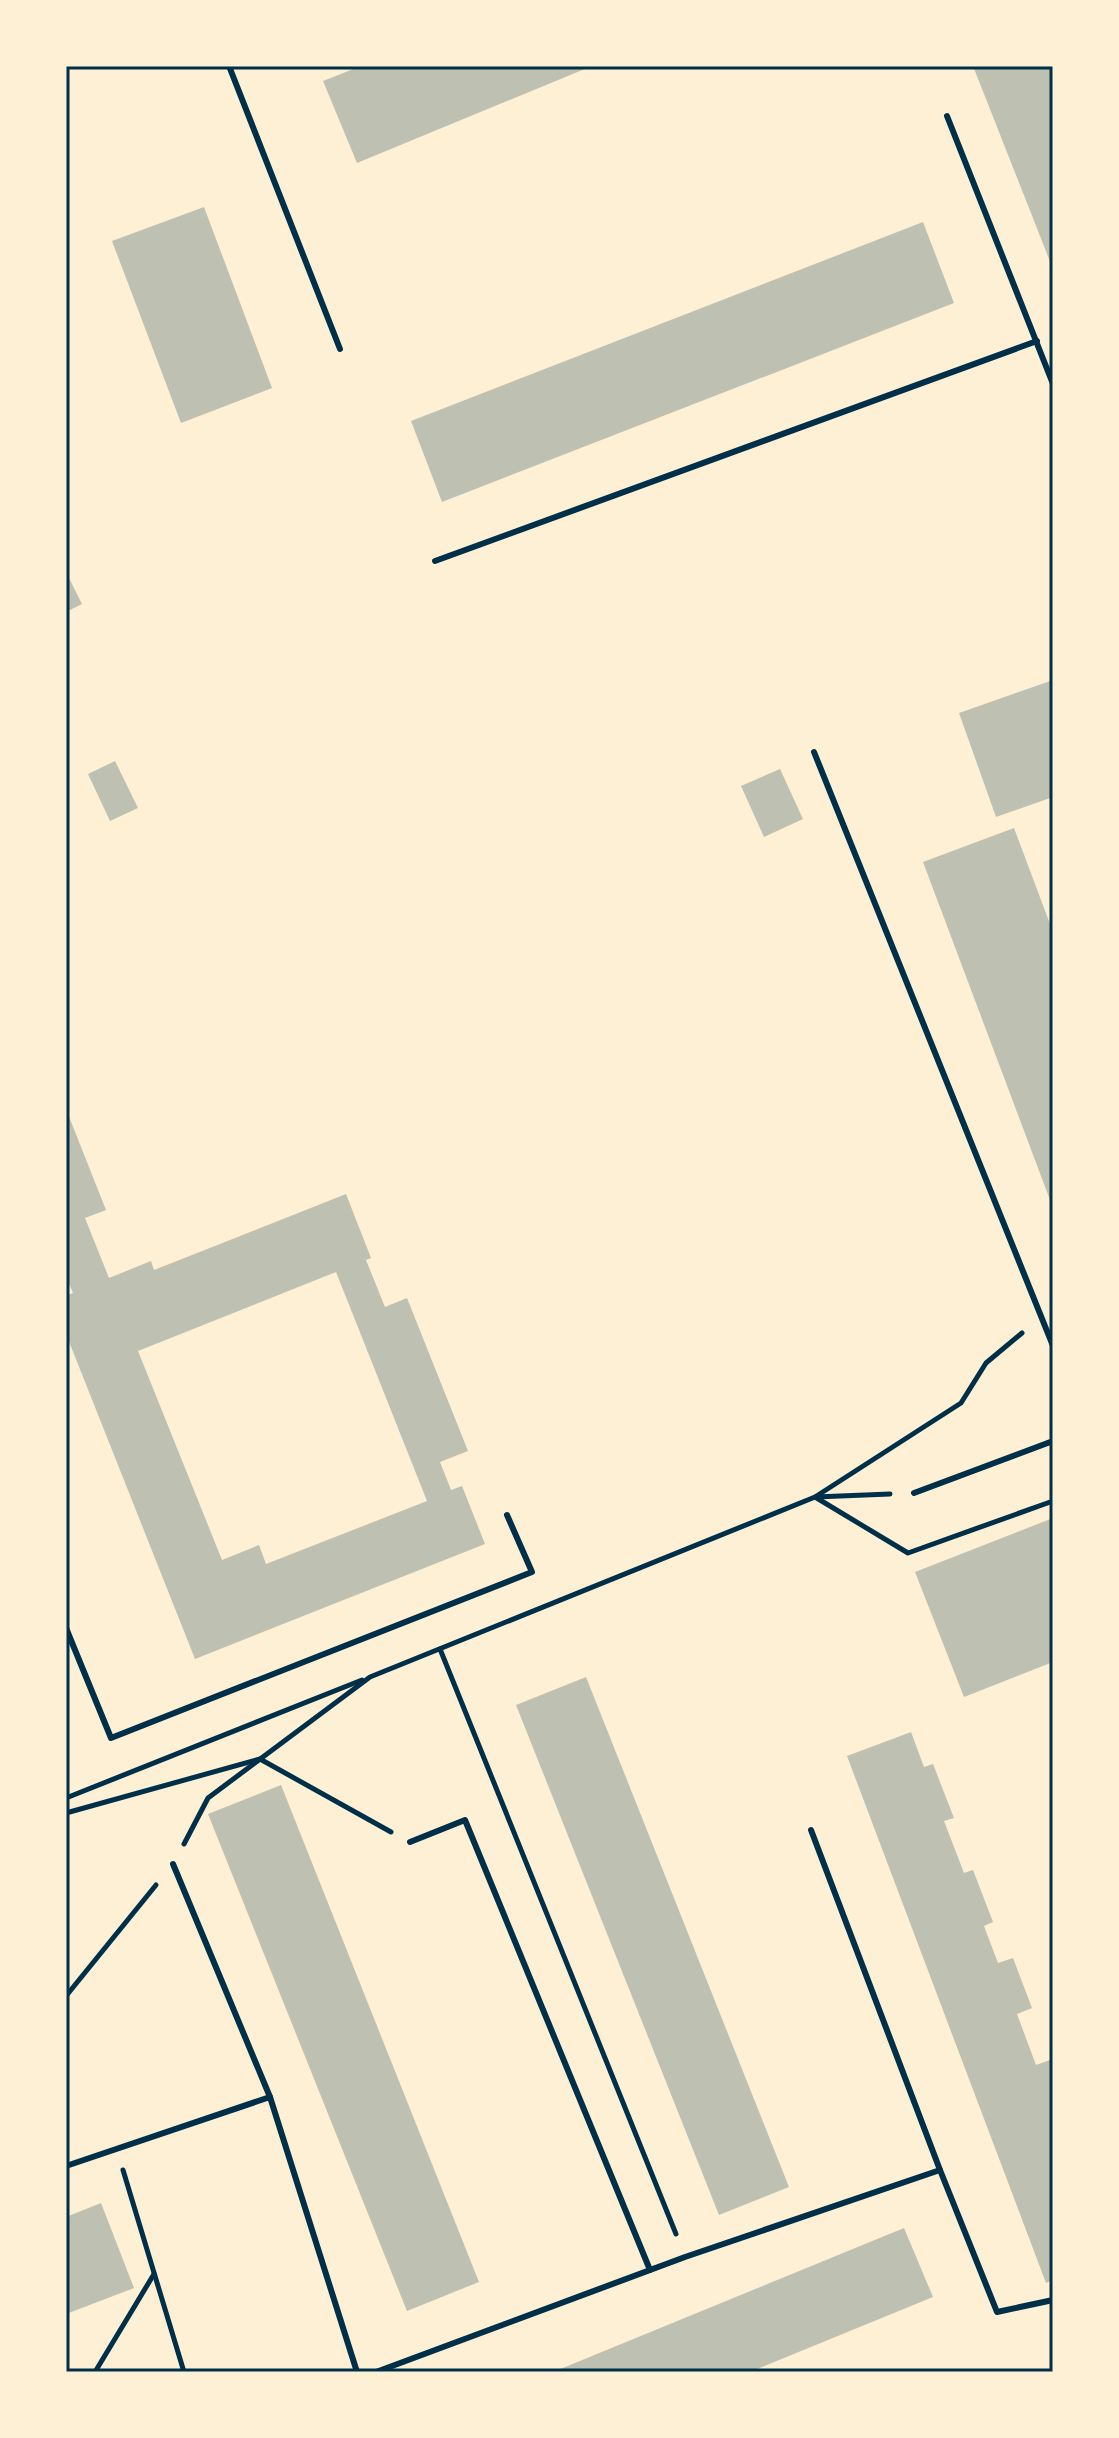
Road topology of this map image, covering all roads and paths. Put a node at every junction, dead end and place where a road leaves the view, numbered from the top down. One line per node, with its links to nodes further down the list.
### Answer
1 (229, 66): 4 (lane)
2 (947, 116): 3 (lane)
3 (1037, 341): 5 (lane); 6 (lane)
4 (340, 349)
5 (1053, 384)
6 (435, 561)
7 (814, 752): 8 (lane)
8 (1041, 1317): 9 (lane); 14 (path)
9 (1053, 1346)
10 (1053, 1441): 11 (lane)
11 (914, 1493)
12 (507, 1515): 13 (lane)
13 (66, 1628)
14 (440, 1649): 15 (path); 27 (path)
15 (370, 1677): 16 (path); 17 (path)
16 (260, 1759): 18 (path); 20 (path); 21 (path)
17 (66, 1798)
18 (66, 1813)
19 (811, 1830): 26 (lane)
20 (410, 1842): 28 (lane)
21 (173, 1864): 22 (path); 23 (lane)
22 (66, 1996)
23 (270, 2097): 24 (lane); 33 (lane)
24 (117, 2149): 25 (lane); 29 (path)
25 (66, 2166)
26 (940, 2170): 27 (lane); 30 (lane)
27 (685, 2257): 28 (lane)
28 (650, 2270): 34 (lane)
29 (154, 2274): 31 (path); 32 (path)
30 (1053, 2300)
31 (95, 2372)
32 (184, 2372)
33 (357, 2372)
34 (376, 2372)

